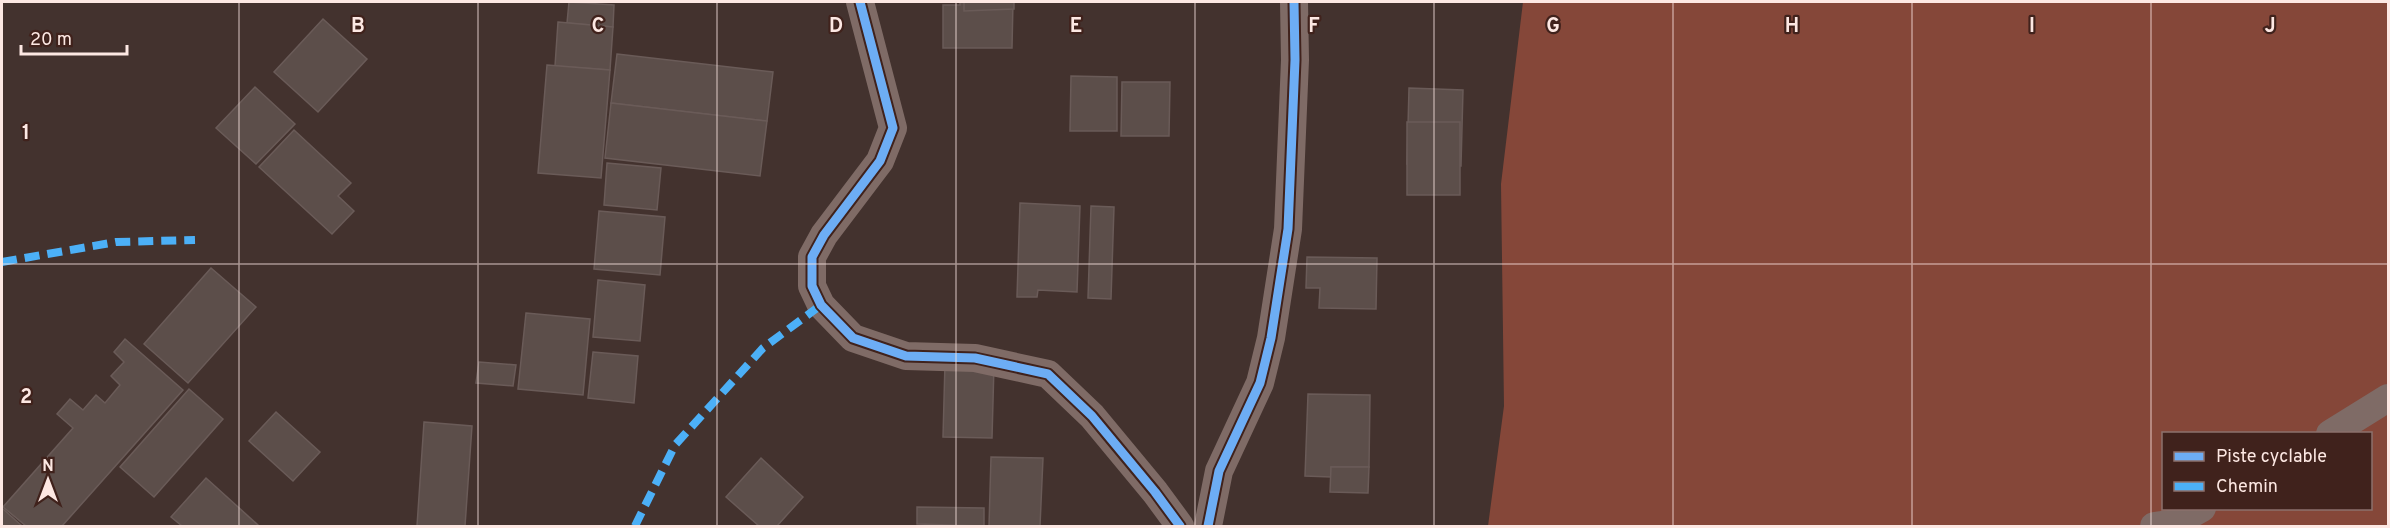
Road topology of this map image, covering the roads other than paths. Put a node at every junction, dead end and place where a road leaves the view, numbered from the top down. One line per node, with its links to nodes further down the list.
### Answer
1 (860, 2): 6 (street)
2 (1294, 2): 7 (street)
3 (2388, 398): 4 (street)
4 (2333, 432)
5 (2198, 510): 8 (street)
6 (1180, 526)
7 (1208, 526)
8 (2154, 526)

